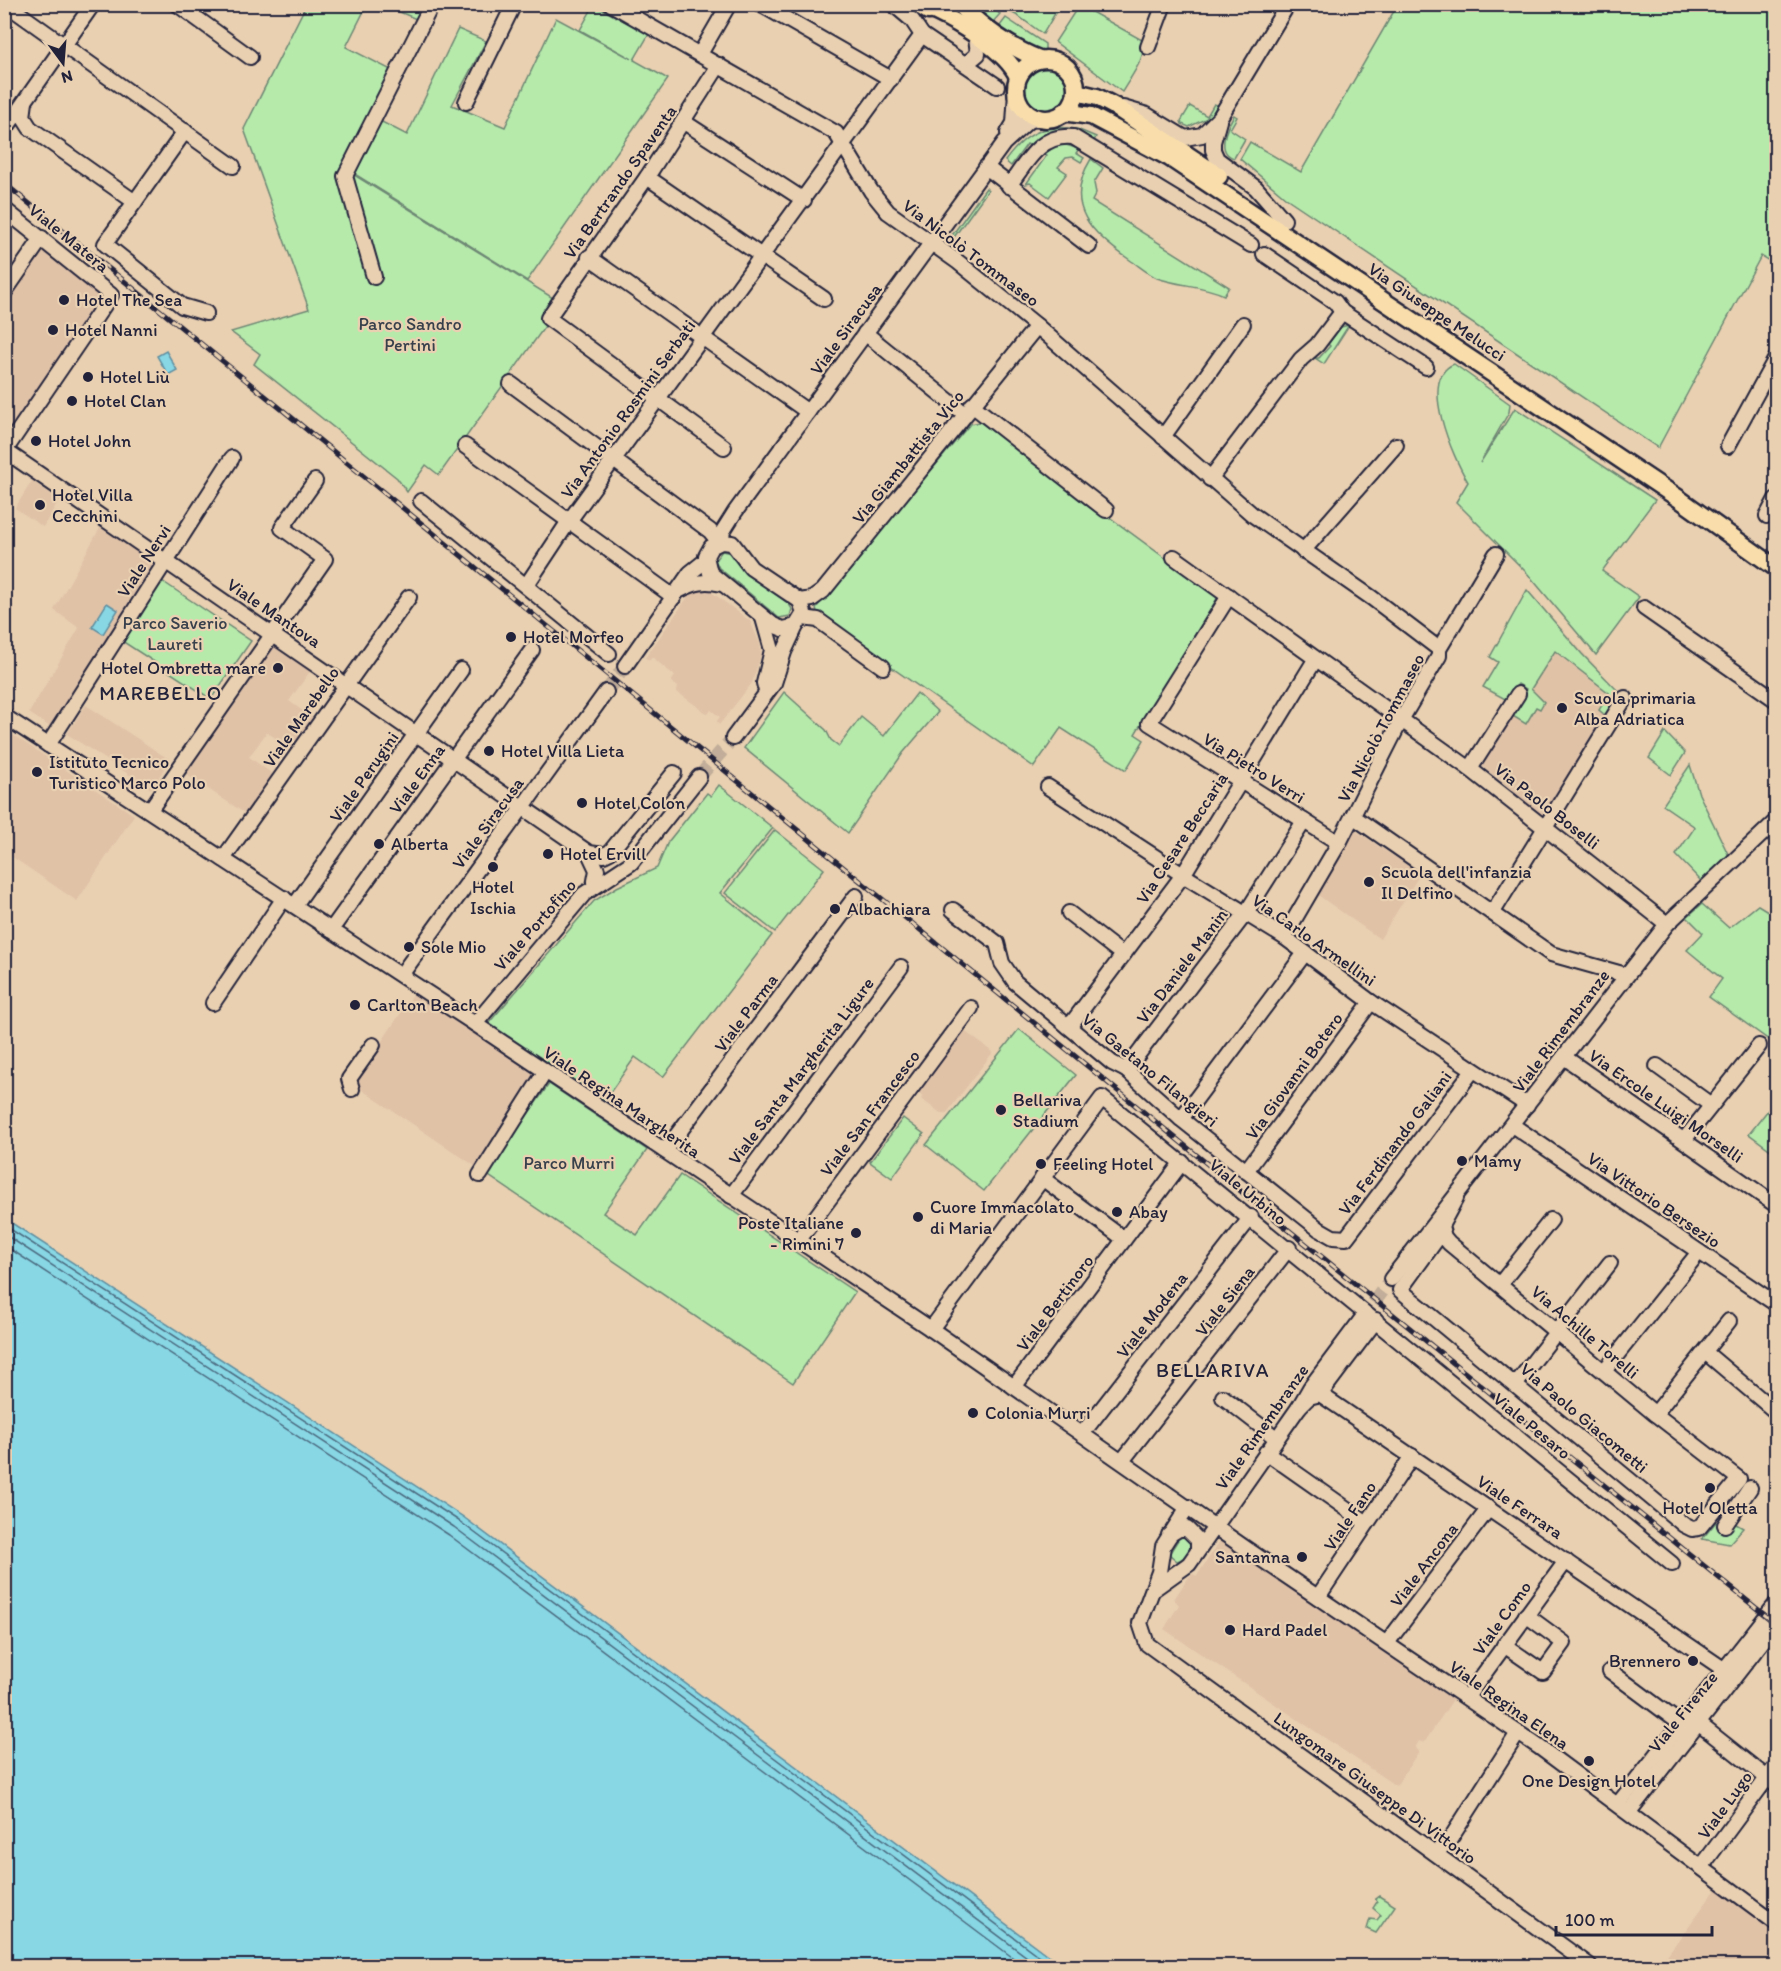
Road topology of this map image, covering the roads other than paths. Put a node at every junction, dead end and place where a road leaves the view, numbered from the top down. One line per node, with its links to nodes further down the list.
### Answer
1 (6, 4): 18 (street)
2 (93, 4): 18 (street)
3 (177, 4): 22 (street)
4 (432, 4): 56 (street)
5 (514, 4): 31 (street)
6 (611, 4): 21 (street, Via Nicolò Tommaseo)
7 (729, 4): 21 (street)
8 (760, 4): 26 (street)
9 (893, 4): 16 (street)
10 (917, 4): 15 (main road)
11 (950, 4): 15 (main road)
12 (960, 4): 23 (main road)
13 (1164, 4): 19 (street)
14 (1288, 4): 34 (street)
15 (934, 11): 17 (main road)
16 (922, 35): 25 (street); 26 (street, Via Antonio Rosmini Serbati)
17 (976, 37): 20 (main road); 25 (street)
18 (64, 46): 30 (street); 38 (street)
19 (1148, 47)
20 (998, 53): 25 (street); 27 (main road)
21 (700, 54): 24 (street, Via Nicolò Tommaseo)
22 (250, 57)
23 (1039, 59): 27 (main road); 29 (main road)
24 (719, 65): 36 (street, Via Bertrando Spaventa); 40 (street, Via Nicolò Tommaseo)
25 (971, 67): 28 (street)
26 (891, 79): 40 (street, Via Antonio Rosmini Serbati)
27 (1017, 84): 35 (main road); 39 (street, Viale Siracusa)
28 (997, 86)
29 (1076, 92): 32 (main road, Via Giuseppe Melucci); 33 (main road)
30 (25, 102): 37 (street); 46 (street)
31 (466, 102)
32 (1114, 106): 34 (street); 48 (main road, Via Giuseppe Melucci)
33 (1064, 112): 35 (main road); 95 (main road, Via Giuseppe Melucci)
34 (1220, 117): 48 (street)
35 (1041, 118): 39 (street, Viale Siracusa)
36 (684, 122): 43 (street, Via Bertrando Spaventa); 45 (street)
37 (4, 130)
38 (185, 131): 41 (street); 46 (street)
39 (1004, 143): 42 (street, Viale Siracusa)
40 (844, 146): 45 (street, Via Antonio Rosmini Serbati); 50 (street, Via Nicolò Tommaseo)
41 (233, 166)
42 (986, 167): 44 (street); 50 (street, Viale Siracusa)
43 (647, 177): 54 (street); 55 (street, Via Bertrando Spaventa)
44 (1009, 186): 51 (street); 52 (street)
45 (804, 200): 54 (street, Via Antonio Rosmini Serbati)
46 (135, 202): 60 (street)
47 (4, 209): 49 (street, Viale Matera)
48 (1284, 219): 91 (main road, Via Giuseppe Melucci)
49 (42, 238): 57 (street); 76 (street, Viale Matera)
50 (931, 245): 62 (street, Via Nicolò Tommaseo); 63 (street, Viale Siracusa)
51 (1251, 245)
52 (1089, 246)
53 (1264, 254): 59 (street)
54 (763, 256): 58 (street); 64 (street, Via Antonio Rosmini Serbati)
55 (589, 257): 64 (street); 68 (street, Via Bertrando Spaventa)
56 (374, 277)
57 (4, 293)
58 (824, 299)
59 (1342, 312): 66 (street); 79 (street)
60 (206, 313)
61 (1244, 324): 71 (street)
62 (1037, 326): 69 (street, Via Giambattista Vico); 71 (street, Via Nicolò Tommaseo)
63 (865, 333): 69 (street); 70 (street, Viale Siracusa)
64 (701, 337): 68 (street, Via Antonio Rosmini Serbati); 70 (street)
65 (1776, 358): 74 (street)
66 (1425, 367)
67 (511, 384): 78 (street)
68 (658, 397): 75 (street); 78 (street, Via Antonio Rosmini Serbati)
69 (969, 410): 83 (street); 101 (street, Via Giambattista Vico)
70 (808, 411): 84 (street, Viale Siracusa)
71 (1163, 437): 79 (street, Via Nicolò Tommaseo)
72 (1396, 444): 89 (street)
73 (465, 446): 86 (street)
74 (1728, 446)
75 (724, 447)
76 (5, 451): 93 (street, Viale Mantova)
77 (232, 458): 93 (street, Viale Nervi)
78 (614, 460): 86 (street, Via Antonio Rosmini Serbati); 87 (street)
79 (1210, 479): 89 (street, Via Nicolò Tommaseo)
80 (315, 480): 105 (street)
81 (1776, 499): 85 (street)
82 (421, 501): 97 (street)
83 (1106, 510)
84 (735, 512): 87 (street, Viale Siracusa); 88 (street)
85 (1767, 516)
86 (569, 520): 97 (street, Via Antonio Rosmini Serbati); 98 (street)
87 (717, 544): 88 (street); 94 (street, Viale Siracusa)
88 (739, 549): 101 (street)
89 (1303, 551): 106 (street, Via Nicolò Tommaseo)
90 (1496, 554): 106 (street)
91 (1776, 554)
92 (1174, 557): 99 (street, Via Paolo Boselli)
93 (165, 561): 105 (street, Viale Mantova); 123 (street, Viale Nervi)
94 (705, 561): 96 (street); 98 (street)
95 (1776, 568)
96 (724, 584): 98 (street); 103 (street)
97 (526, 586): 108 (street)
98 (676, 594): 110 (street)
99 (1229, 596): 109 (street, Via Paolo Boselli); 128 (street, Via Pietro Verri)
100 (409, 597): 113 (street, Viale Marebello)
101 (800, 601): 104 (street)
102 (1644, 608): 118 (street)
103 (762, 616): 104 (street); 114 (street)
104 (799, 622): 111 (street); 114 (street)
105 (273, 634): 113 (street, Viale Mantova); 131 (street)
106 (1439, 649): 120 (street, Via Nicolò Tommaseo)
107 (532, 650): 124 (street, Viale Enna)
108 (609, 654)
109 (1315, 660): 120 (street, Via Paolo Boselli); 128 (street, Via Cesare Beccaria)
110 (625, 666)
111 (883, 667)
112 (461, 670): 121 (street, Viale Perugini)
113 (347, 685): 121 (street, Viale Mantova); 138 (street, Viale Marebello)
114 (766, 691): 122 (street)
115 (606, 692): 130 (street, Viale Siracusa)
116 (1518, 694): 125 (street)
117 (1625, 698): 135 (street)
118 (1776, 700)
119 (4, 716): 123 (street, Viale Regina Margherita)
120 (1401, 720): 125 (street, Via Paolo Boselli); 132 (street, Via Nicolò Tommaseo)
121 (417, 733): 124 (street, Viale Mantova); 142 (street, Viale Perugini)
122 (733, 738)
123 (48, 746): 131 (street, Viale Regina Margherita)
124 (453, 759): 130 (street, Viale Mantova); 148 (street, Viale Enna)
125 (1470, 769): 135 (street, Via Paolo Boselli)
126 (674, 773): 137 (street)
127 (699, 777): 140 (street, Viale Portofino)
128 (1241, 781): 133 (street, Via Pietro Verri); 139 (street, Via Cesare Beccaria)
129 (1048, 787): 139 (street, Via Carlo Armellini)
130 (523, 805): 137 (street, Viale Mantova); 153 (street, Viale Siracusa)
131 (150, 810): 138 (street, Viale Regina Margherita)
132 (1354, 817): 136 (street, Via Nicolò Tommaseo); 145 (street)
133 (1304, 821): 136 (street, Via Pietro Verri); 144 (street, Via Daniele Manin)
134 (1776, 821): 147 (street, Viale Rimembranze)
135 (1546, 826): 145 (street); 147 (street, Via Paolo Boselli)
136 (1339, 843): 149 (street, Via Nicolò Tommaseo)
137 (588, 853): 140 (street)
138 (223, 859): 142 (street, Viale Regina Margherita)
139 (1183, 875): 144 (street, Via Carlo Armellini); 151 (street, Via Cesare Beccaria)
140 (594, 886): 158 (street, Viale Portofino)
141 (856, 896): 173 (street, Viale Parma)
142 (290, 902): 148 (street, Viale Regina Margherita); 156 (street, Viale Perugini)
143 (953, 910): 159 (street, Via Gaetano Filangieri)
144 (1246, 912): 149 (street, Via Carlo Armellini); 164 (street, Via Daniele Manin)
145 (1494, 912): 154 (street)
146 (1068, 913): 151 (street)
147 (1667, 924): 154 (street, Viale Rimembranze)
148 (331, 930): 153 (street, Viale Regina Margherita)
149 (1284, 936): 150 (street, Via Carlo Armellini)
150 (1305, 953): 155 (street, Via Carlo Armellini); 170 (street)
151 (1123, 955): 159 (street, Via Cesare Beccaria)
152 (900, 967): 178 (street, Viale Santa Margherita Ligure)
153 (401, 975): 158 (street, Viale Regina Margherita)
154 (1626, 975): 162 (street, Viale Rimembranze)
155 (1371, 1002): 165 (street, Via Carlo Armellini); 175 (street, Via Giovanni Botero)
156 (213, 1003)
157 (971, 1008): 186 (street, Viale San Francesco)
158 (475, 1024): 166 (street, Viale Regina Margherita)
159 (1069, 1027): 164 (street, Via Gaetano Filangieri)
160 (373, 1045): 167 (street)
161 (1759, 1046): 169 (street)
162 (1564, 1057): 168 (street, Viale Rimembranze); 172 (street, Via Ercole Luigi Morselli)
163 (1657, 1066): 169 (street)
164 (1126, 1070): 170 (street, Via Gaetano Filangieri)
165 (1473, 1070): 168 (street, Via Carlo Armellini); 184 (street, Via Ferdinando Galiani)
166 (545, 1072): 173 (street, Viale Regina Margherita); 176 (street)
167 (352, 1089)
168 (1527, 1105): 171 (street, Viale Rimembranze)
169 (1711, 1105): 172 (street)
170 (1181, 1119): 175 (street, Via Gaetano Filangieri)
171 (1512, 1125): 179 (street, Viale Rimembranze); 188 (street, Via Vittorio Bersezio)
172 (1684, 1140): 180 (street, Via Ercole Luigi Morselli)
173 (665, 1151): 178 (street, Viale Regina Margherita)
174 (1182, 1162): 177 (street, Viale Urbino); 181 (street, Viale Urbino); 185 (street, Viale Bertinoro)
175 (1246, 1171): 184 (street, Via Gaetano Filangieri)
176 (480, 1175)
177 (1042, 1178): 185 (street); 195 (street)
178 (731, 1196): 186 (street, Viale Regina Margherita)
179 (1456, 1198): 183 (street); 190 (street, Viale Rimembranze)
180 (1776, 1205)
181 (1251, 1217): 187 (street, Viale Urbino); 207 (street, Viale Modena)
182 (1551, 1220): 191 (street)
183 (1442, 1232): 190 (street); 191 (street, Via Achille Torelli)
184 (1346, 1238)
185 (1124, 1239): 201 (street, Viale Bertinoro)
186 (798, 1240): 195 (street, Viale Regina Margherita)
187 (1289, 1248): 193 (street, Viale Urbino); 211 (street, Viale Siena)
188 (1699, 1252): 192 (street, Via Vittorio Bersezio); 198 (street)
189 (1610, 1263): 196 (street)
190 (1396, 1284): 200 (street, Via Paolo Giacometti)
191 (1500, 1284): 196 (street, Via Achille Torelli)
192 (1776, 1304)
193 (1368, 1317): 199 (street); 202 (street); 204 (street, Viale Rimembranze); 223 (street, Viale Pesaro)
194 (1729, 1321): 197 (street)
195 (931, 1329): 201 (street, Viale Regina Margherita)
196 (1556, 1330): 198 (street, Via Achille Torelli); 200 (street)
197 (1704, 1352): 205 (street); 206 (street)
198 (1604, 1371): 206 (street, Via Achille Torelli)
199 (1309, 1384)
200 (1516, 1384): 213 (street, Via Paolo Giacometti)
201 (1014, 1387): 207 (street, Viale Regina Margherita)
202 (1322, 1392)
203 (1223, 1397): 208 (street)
204 (1299, 1407): 208 (street, Viale Rimembranze); 210 (street, Viale Ferrara)
205 (1776, 1412)
206 (1655, 1414): 212 (street, Via Achille Torelli)
207 (1082, 1434): 211 (street, Viale Regina Margherita)
208 (1276, 1438): 209 (street, Viale Rimembranze)
209 (1266, 1452): 216 (street); 217 (street, Viale Rimembranze)
210 (1412, 1456): 215 (street, Viale Ferrara); 216 (street, Viale Fano)
211 (1122, 1461): 214 (street, Viale Regina Margherita)
212 (1745, 1484): 213 (street, Via Paolo Giacometti); 213 (street)
213 (1719, 1505)
214 (1188, 1507): 217 (street, Viale Regina Margherita); 218 (street)
215 (1489, 1508): 221 (street, Viale Ferrara); 230 (street, Viale Ancona)
216 (1367, 1523): 225 (street, Viale Fano)
217 (1215, 1526): 219 (street, Viale Rimembranze); 225 (street, Viale Regina Elena)
218 (1169, 1535): 219 (street); 220 (street)
219 (1198, 1550): 222 (street)
220 (1161, 1553): 222 (street); 224 (street)
221 (1566, 1561): 227 (street, Viale Como); 232 (street, Viale Ferrara)
222 (1189, 1563): 224 (street)
223 (1672, 1564)
224 (1152, 1590): 241 (street, Lungomare Giuseppe Di Vittorio)
225 (1318, 1597): 230 (street, Viale Regina Elena)
226 (1776, 1604): 229 (street)
227 (1526, 1615): 231 (street, Viale Como); 231 (street)
228 (1776, 1624): 229 (street)
229 (1762, 1632): 235 (street, Viale Firenze); 236 (street, Viale Firenze)
230 (1387, 1643): 234 (street, Viale Regina Elena)
231 (1504, 1645): 234 (street, Viale Como)
232 (1719, 1666)
233 (1610, 1671): 236 (street, Viale Firenze)
234 (1467, 1697): 237 (street, Viale Regina Elena)
235 (1698, 1723): 236 (street); 239 (street); 240 (street, Viale Firenze)
236 (1682, 1724): 240 (street, Viale Firenze)
237 (1518, 1733): 240 (street, Viale Regina Elena); 241 (street)
238 (1776, 1766): 239 (street, Viale Lugo)
239 (1772, 1782): 242 (street, Viale Lugo)
240 (1623, 1808): 242 (street, Viale Regina Elena)
241 (1435, 1853): 244 (street, Lungomare Giuseppe Di Vittorio)
242 (1702, 1866): 243 (street, Viale Regina Elena)
243 (1776, 1923)
244 (1590, 1966)

